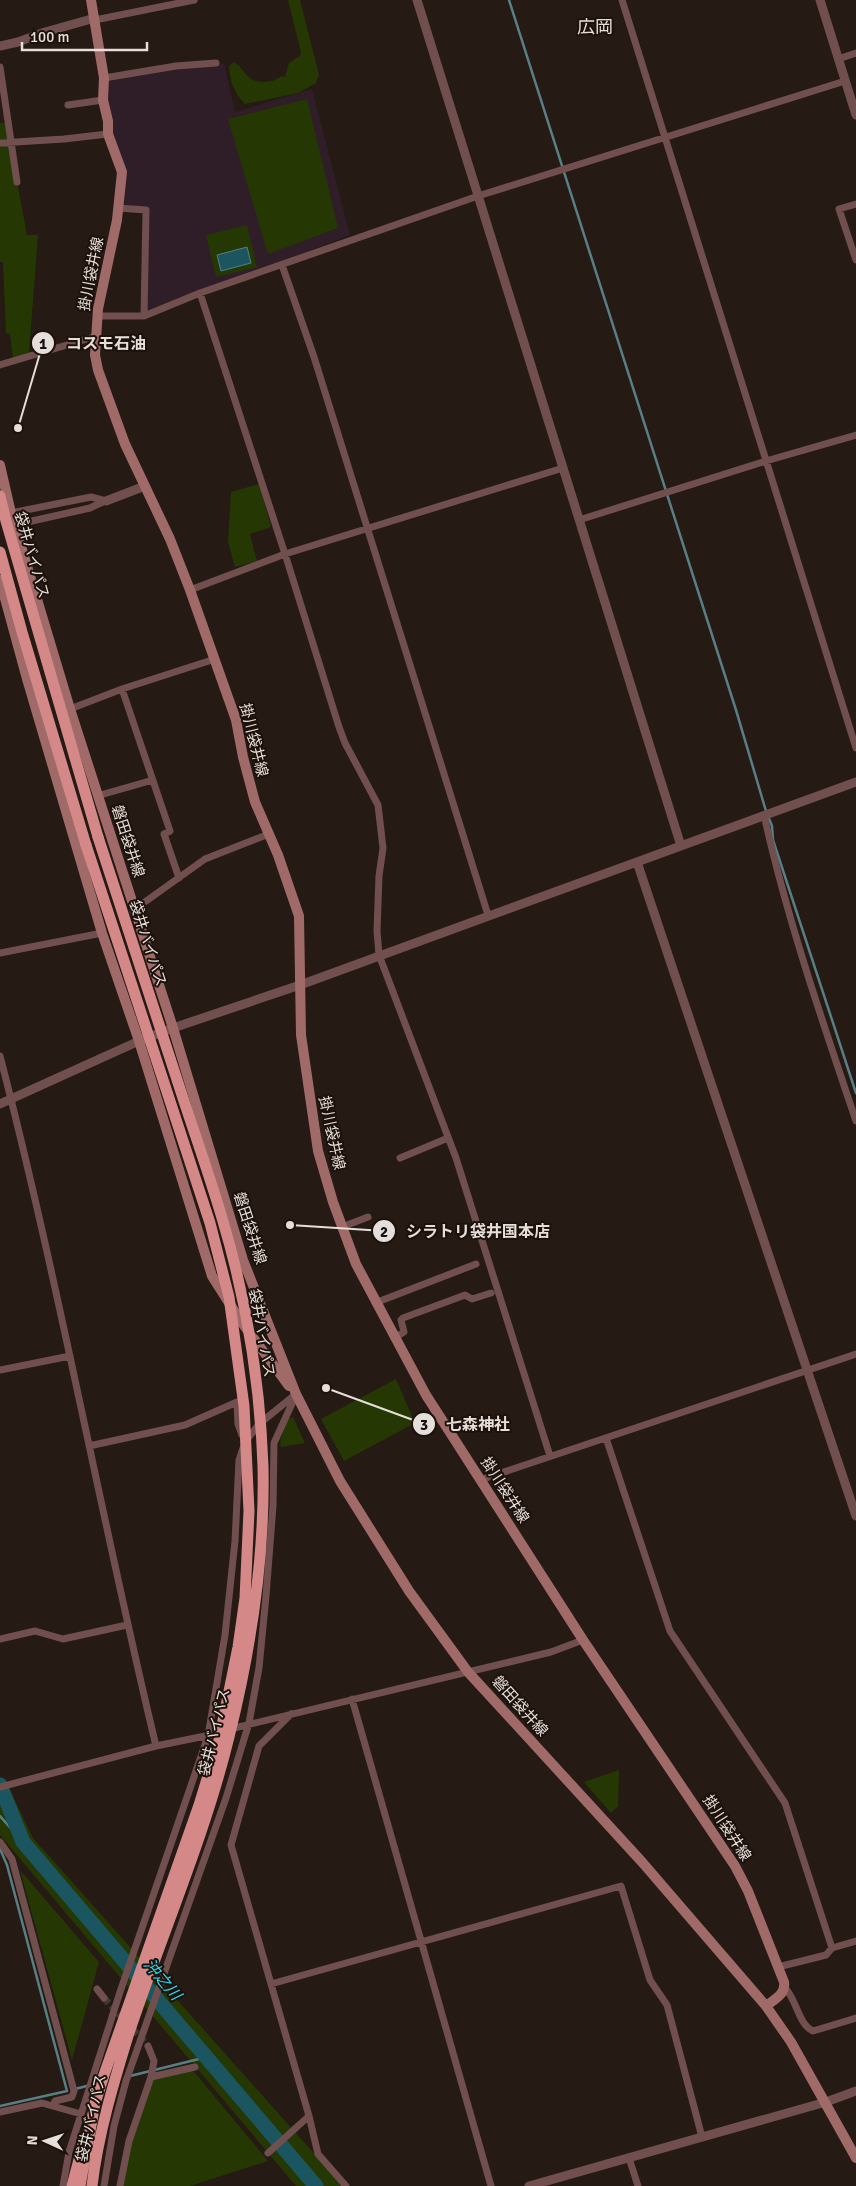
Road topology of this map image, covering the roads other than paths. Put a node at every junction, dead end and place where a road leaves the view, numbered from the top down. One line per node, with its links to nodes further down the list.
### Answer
1 (91, 0): 6 (main road, 掛川袋井線)
2 (194, 0): 6 (street)
3 (417, 0): 22 (street)
4 (622, 0): 18 (street)
5 (820, 0): 9 (street)
6 (95, 19): 7 (street); 12 (main road, 掛川袋井線)
7 (0, 46)
8 (856, 53): 9 (street)
9 (838, 59): 13 (street)
10 (216, 63): 12 (street)
11 (0, 67): 20 (street)
12 (104, 78): 14 (main road, 掛川袋井線)
13 (845, 81): 16 (street); 18 (street)
14 (104, 100): 15 (street); 17 (main road, 掛川袋井線)
15 (68, 105)
16 (856, 116)
17 (108, 134): 20 (street); 24 (main road, 掛川袋井線)
18 (664, 138): 22 (street); 33 (street)
19 (0, 142): 20 (street)
20 (11, 142): 21 (street)
21 (17, 182)
22 (478, 196): 26 (street); 35 (street)
23 (856, 204): 25 (street)
24 (118, 208): 28 (main road, 掛川袋井線); 29 (street)
25 (856, 260)
26 (282, 265): 27 (street); 42 (street)
27 (200, 294): 29 (street); 44 (street)
28 (98, 316): 29 (street); 30 (main road, 掛川袋井線)
29 (144, 316)
30 (97, 336): 31 (street); 36 (main road, 掛川袋井線)
31 (0, 365)
32 (856, 435): 33 (street)
33 (766, 461): 40 (street); 50 (street)
34 (0, 465): 39 (main road, 磐田袋井線)
35 (563, 468): 40 (street); 42 (street)
36 (145, 486): 38 (street); 46 (main road, 掛川袋井線)
37 (0, 496): 118 (highway, 袋井バイパス, bridge)
38 (106, 501): 39 (street); 41 (street)
39 (10, 513): 41 (main road, 磐田袋井線)
40 (579, 520): 56 (street)
41 (14, 526): 49 (main road, 磐田袋井線)
42 (368, 529): 44 (street); 60 (street)
43 (0, 552): 116 (highway, 袋井バイパス, bridge)
44 (285, 554): 46 (street); 63 (street)
45 (0, 580): 61 (main road, 磐田袋井線)
46 (190, 590): 47 (main road, 掛川袋井線)
47 (215, 659): 48 (street); 55 (main road, 掛川袋井線)
48 (122, 689): 49 (street); 51 (street)
49 (70, 709): 53 (main road, 磐田袋井線)
50 (856, 748)
51 (153, 780): 53 (street); 58 (street)
52 (856, 782): 54 (street)
53 (97, 796): 59 (main road, 磐田袋井線)
54 (764, 815): 56 (street); 70 (street)
55 (269, 834): 58 (street); 64 (main road, 掛川袋井線)
56 (681, 846): 57 (street)
57 (637, 862): 60 (street); 82 (street)
58 (178, 878): 59 (street)
59 (134, 909): 65 (main road, 磐田袋井線)
60 (488, 915): 63 (street)
61 (102, 933): 62 (street); 66 (main road, 磐田袋井線)
62 (0, 953)
63 (379, 955): 64 (street); 71 (street)
64 (300, 985): 65 (street); 74 (main road, 掛川袋井線)
65 (173, 1028): 66 (street); 83 (main road, 磐田袋井線)
66 (139, 1041): 68 (street); 83 (main road, 磐田袋井線)
67 (0, 1056): 68 (street)
68 (11, 1099): 69 (street); 80 (street)
69 (0, 1104)
70 (856, 1121)
71 (448, 1138): 72 (street); 87 (street)
72 (400, 1158)
73 (368, 1217): 74 (street)
74 (342, 1226): 77 (main road, 掛川袋井線)
75 (476, 1264): 77 (street)
76 (491, 1293): 78 (street)
77 (375, 1303): 78 (main road, 掛川袋井線)
78 (394, 1338): 88 (main road, 掛川袋井線)
79 (856, 1354): 82 (street)
80 (70, 1356): 81 (street); 86 (street)
81 (0, 1370)
82 (807, 1371): 84 (street); 89 (street)
83 (296, 1394): 85 (street); 93 (main road, 磐田袋井線); 96 (street)
84 (606, 1438): 87 (street); 103 (street)
85 (245, 1442): 86 (street); 97 (street)
86 (89, 1446): 90 (street)
87 (550, 1456): 88 (street)
88 (480, 1480): 92 (main road, 掛川袋井線)
89 (856, 1516)
90 (127, 1625): 91 (street); 98 (street)
91 (0, 1639)
92 (583, 1640): 93 (street); 104 (main road, 掛川袋井線)
93 (468, 1672): 94 (street); 109 (main road, 磐田袋井線)
94 (352, 1699): 95 (street); 102 (street)
95 (292, 1714): 96 (street); 105 (street)
96 (248, 1723): 97 (street); 131 (street)
97 (208, 1736): 98 (street); 120 (street)
98 (156, 1746): 99 (street)
99 (0, 1786)
100 (0, 1842): 117 (street)
101 (856, 1941): 103 (street)
102 (422, 1942): 105 (street); 122 (street); 134 (street)
103 (832, 1948): 104 (street)
104 (778, 1967): 106 (main road, 掛川袋井線)
105 (271, 1984): 121 (street)
106 (785, 1988): 109 (main road); 110 (street)
107 (97, 1989): 108 (street)
108 (104, 1998)
109 (766, 2006): 115 (main road)
110 (856, 2018)
111 (148, 2046): 113 (street)
112 (195, 2068): 113 (street)
113 (151, 2077): 132 (street)
114 (856, 2090): 115 (street)
115 (826, 2102): 122 (street); 125 (main road)
116 (96, 2103): 127 (highway); 128 (highway, 袋井バイパス, bridge)
117 (53, 2106): 119 (street); 120 (street)
118 (107, 2107): 129 (highway, 袋井バイパス, bridge); 130 (highway)
119 (0, 2112)
120 (81, 2114): 126 (street)
121 (309, 2116): 123 (street); 133 (street)
122 (702, 2137): 124 (street)
123 (268, 2153)
124 (629, 2158): 135 (street); 136 (street)
125 (856, 2158)
126 (63, 2186)
127 (72, 2186)
128 (80, 2186)
129 (92, 2186)
130 (96, 2186)
131 (104, 2186)
132 (120, 2186)
133 (346, 2186)
134 (491, 2186)
135 (529, 2186)
136 (638, 2186)

